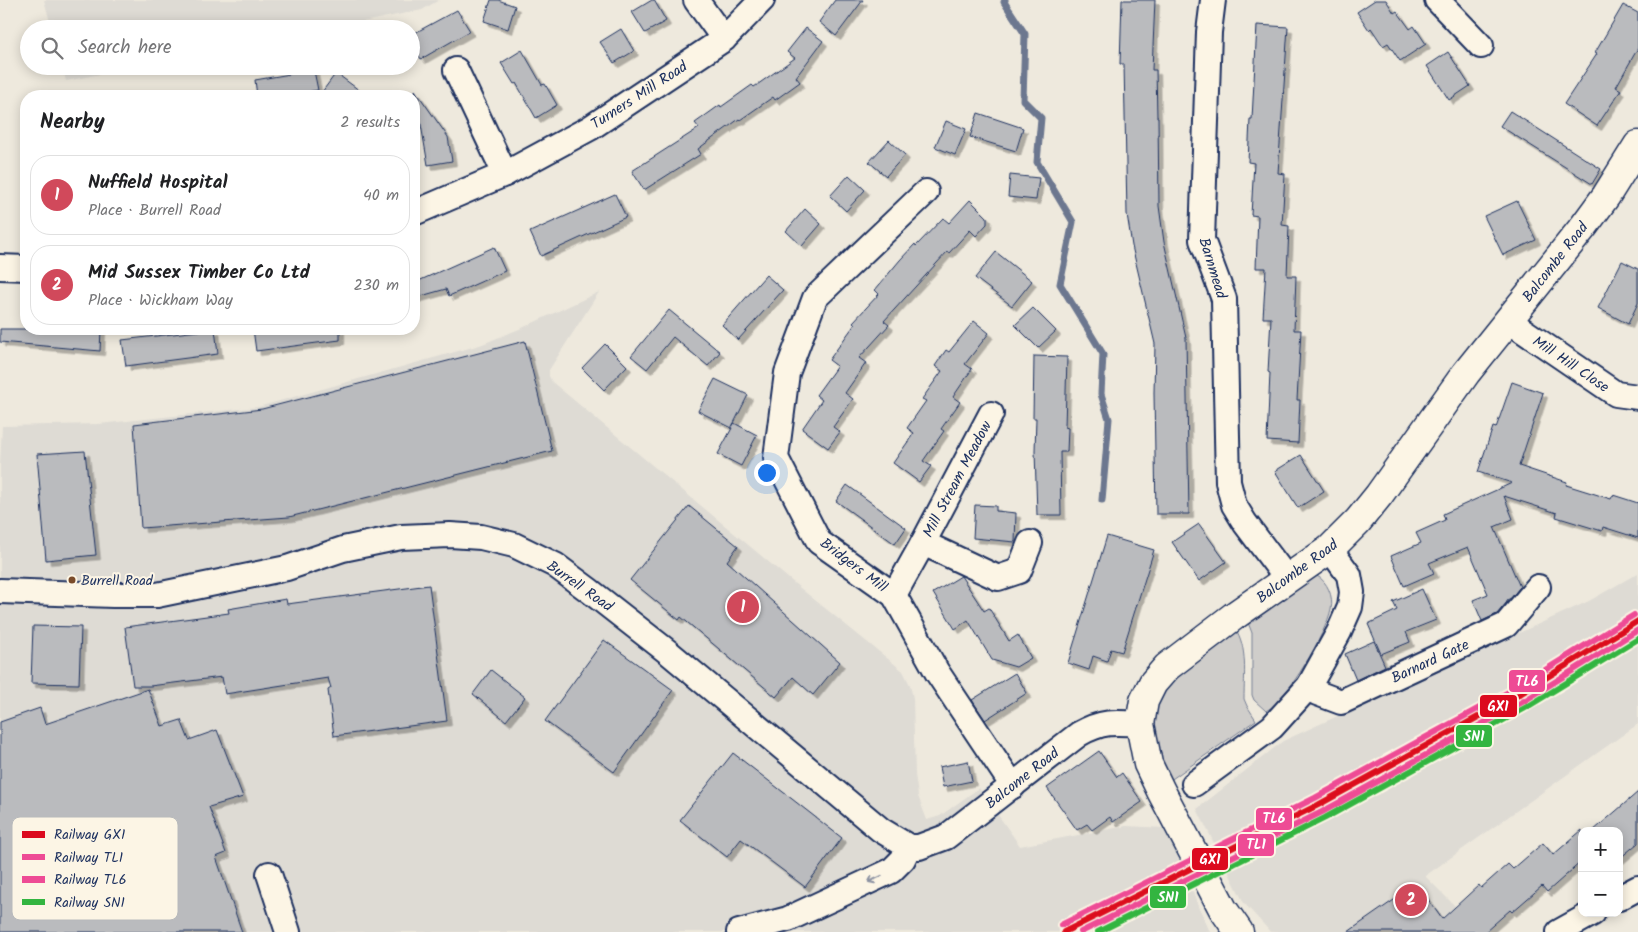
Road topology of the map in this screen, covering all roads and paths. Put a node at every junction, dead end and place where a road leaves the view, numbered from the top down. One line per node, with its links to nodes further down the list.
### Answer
1 (696, 0): 5 (street)
2 (762, 0): 5 (street, Turners Mill Road)
3 (1213, 0): 20 (street, Barnmead)
4 (1437, 0): 6 (street)
5 (724, 39): 9 (street, Turners Mill Road)
6 (1481, 46)
7 (456, 70): 9 (street)
8 (1638, 145): 14 (street, Balcombe Road)
9 (505, 174): 11 (street, Turners Mill Road)
10 (926, 192): 23 (street, Bridgers Mill)
11 (420, 209)
12 (0, 267): 13 (street)
13 (20, 268)
14 (1509, 321): 15 (street, Mill Hill Close); 19 (street, Balcombe Road)
15 (1638, 397)
16 (991, 414): 17 (street, Mill Stream Meadow)
17 (923, 543): 18 (street, Mill Stream Meadow); 23 (street, Mill Stream Meadow)
18 (1030, 543)
19 (1330, 549): 20 (street, Balcombe Road); 24 (street)
20 (1288, 579): 25 (street, Balcombe Road)
21 (1538, 587): 24 (street, Barnard Gate)
22 (0, 591): 28 (street, Burrell Road)
23 (894, 595): 27 (street, Bridgers Mill)
24 (1308, 686): 26 (street)
25 (1140, 724): 27 (street, Balcome Road); 35 (street, Balcombe Road)
26 (1194, 784)
27 (1013, 786): 28 (street, Balcome Road)
28 (909, 847): 34 (street, one-way to 34)
29 (269, 874): 33 (street)
30 (1638, 888): 31 (street)
31 (1623, 896)
32 (1586, 917): 36 (street)
33 (288, 932)
34 (740, 932)
35 (1240, 932)
36 (1559, 932)

